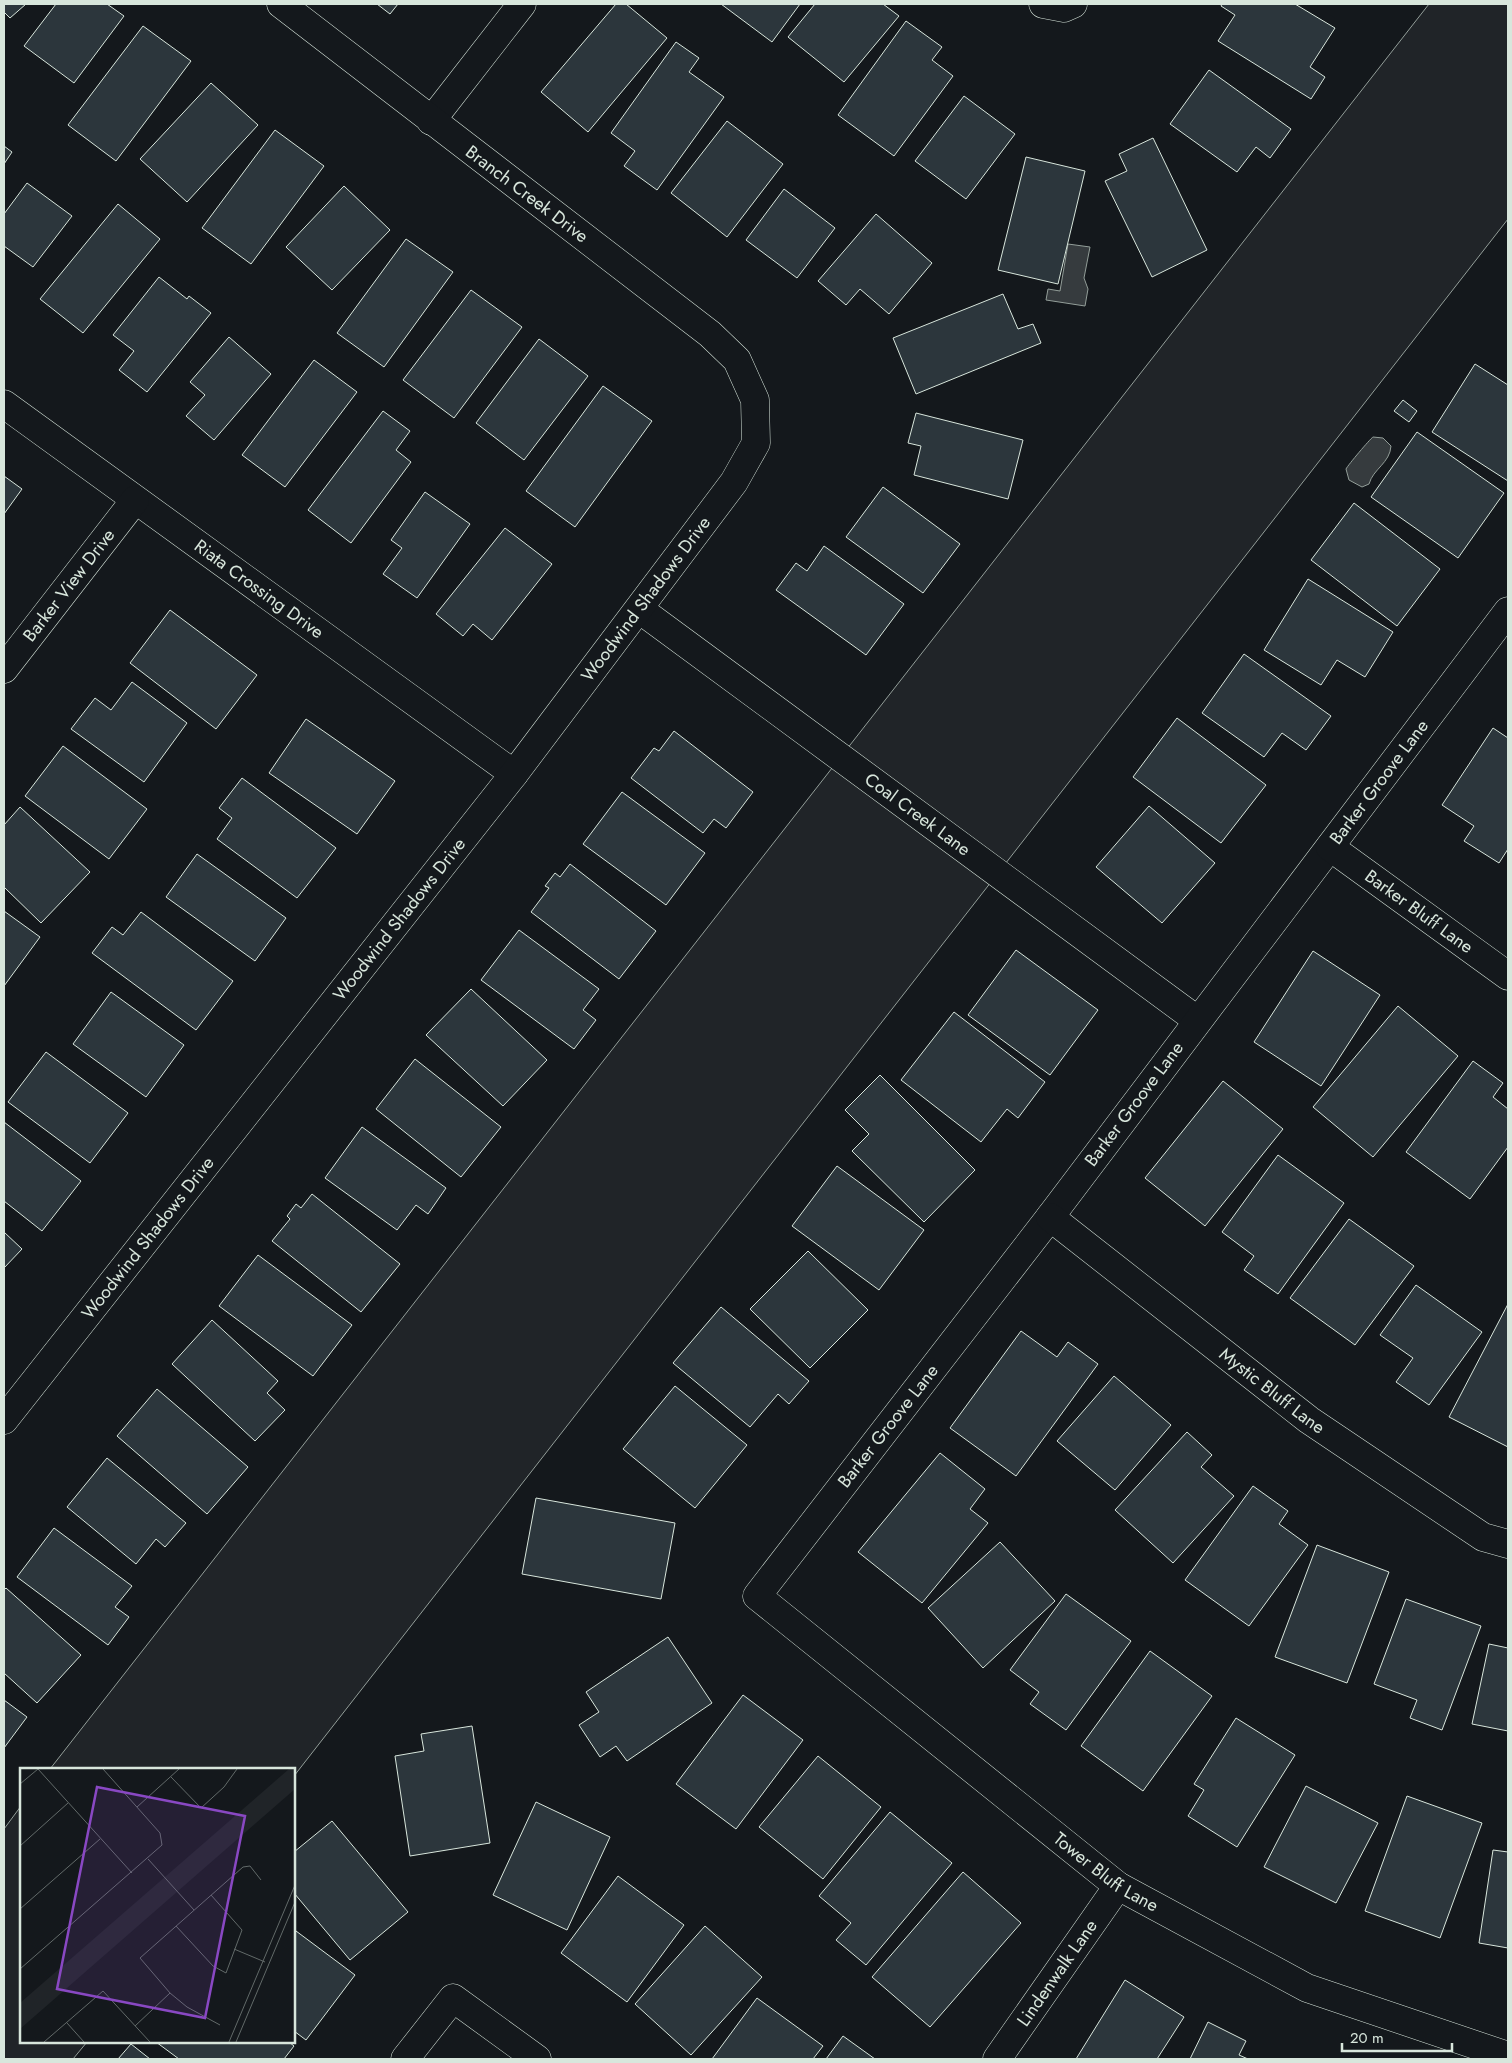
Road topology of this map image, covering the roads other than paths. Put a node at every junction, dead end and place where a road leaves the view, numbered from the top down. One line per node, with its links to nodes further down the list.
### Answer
1 (281, 4): 3 (street, Branch Creek Drive)
2 (522, 4): 3 (street)
3 (432, 121): 4 (street, Branch Creek Drive)
4 (755, 400): 7 (street, Woodwind Shadows Drive)
5 (4, 404): 6 (street, Riata Crossing Drive)
6 (135, 500): 9 (street, Barker View Drive); 10 (street, Riata Crossing Drive)
7 (639, 609): 10 (street, Woodwind Shadows Drive); 13 (street, Coal Creek Lane)
8 (1508, 611): 11 (street, Barker Groove Lane)
9 (4, 669)
10 (514, 774): 15 (street, Woodwind Shadows Drive)
11 (1330, 847): 12 (street, Barker Bluff Lane); 13 (street, Barker Groove Lane)
12 (1508, 976)
13 (1197, 1020): 14 (street, Barker Groove Lane)
14 (1050, 1217): 16 (street, Mystic Bluff Lane); 17 (street, Barker Groove Lane)
15 (4, 1420)
16 (1508, 1544)
17 (757, 1596): 18 (street, Tower Bluff Lane)
18 (1118, 1886): 19 (street, Tower Bluff Lane); 22 (street, Lindenwalk Lane)
19 (1508, 2056)
20 (405, 2059): 21 (street)
21 (536, 2059)
22 (997, 2059)

